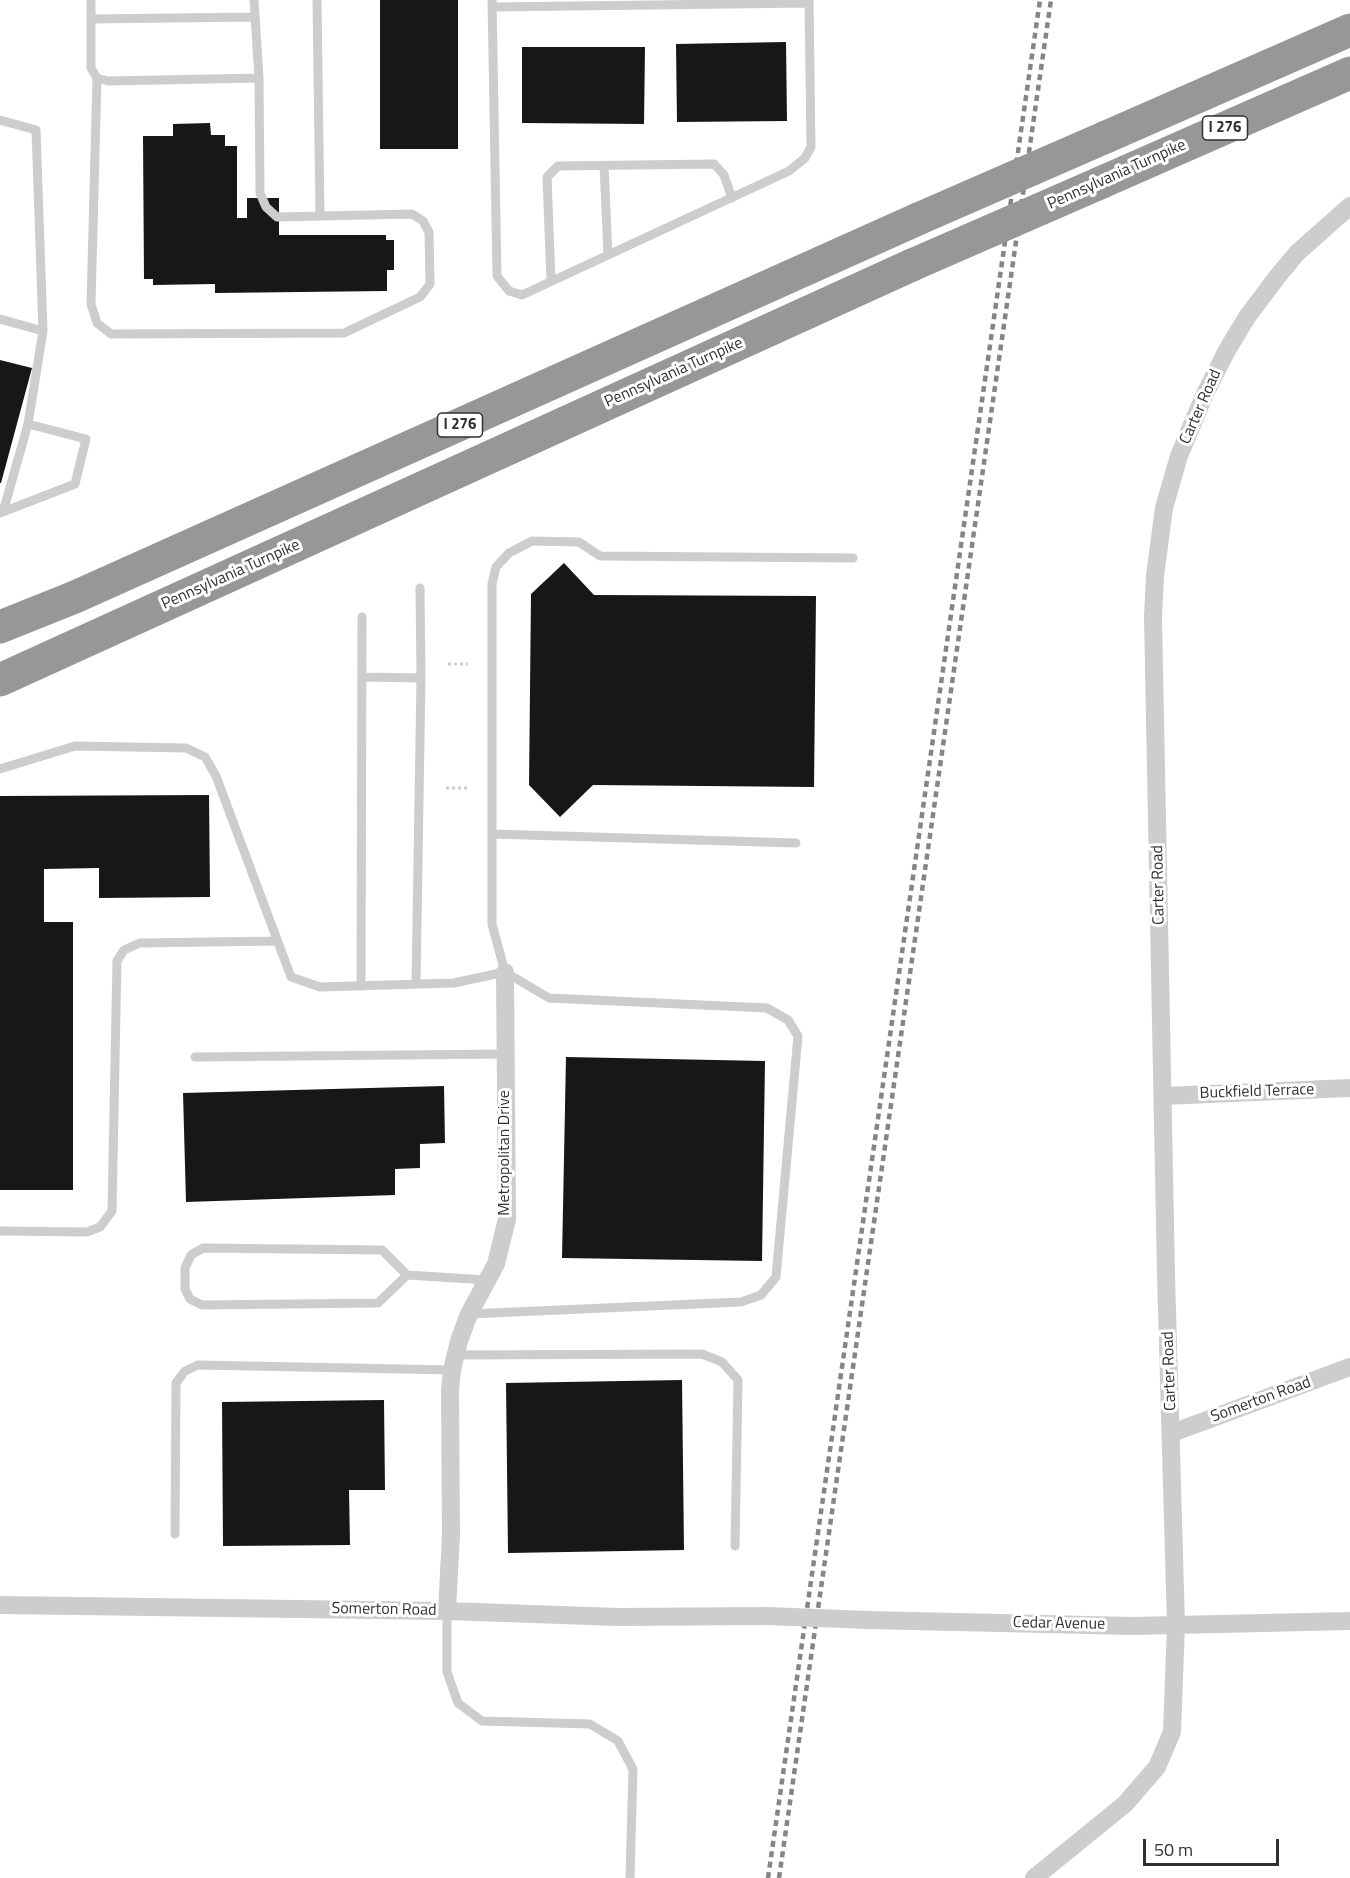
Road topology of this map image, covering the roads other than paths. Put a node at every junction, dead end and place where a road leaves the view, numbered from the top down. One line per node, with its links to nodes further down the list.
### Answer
1 (91, 0): 7 (lane)
2 (254, 0): 6 (lane)
3 (317, 0): 16 (lane)
4 (809, 2): 5 (lane); 14 (lane)
5 (493, 3): 18 (lane)
6 (255, 17): 7 (lane); 11 (lane)
7 (91, 19): 10 (lane)
8 (1350, 30): 26 (highway, I 276, bridge)
9 (1350, 73): 29 (highway, Pennsylvania Turnpike / I 276, bridge)
10 (97, 78): 11 (lane); 16 (lane)
11 (258, 78): 16 (lane)
12 (0, 120): 20 (lane)
13 (604, 166): 14 (lane); 17 (lane); 18 (lane)
14 (732, 198): 17 (lane)
15 (1350, 206): 40 (street, Carter Road)
16 (320, 216)
17 (608, 255): 18 (lane)
18 (551, 281)
19 (0, 320): 20 (lane)
20 (43, 331): 21 (lane)
21 (28, 424): 22 (lane); 22 (lane)
22 (1, 512)
23 (853, 558): 31 (lane)
24 (420, 588): 28 (lane)
25 (362, 617): 27 (lane)
26 (0, 627)
27 (362, 677): 28 (lane); 36 (lane)
28 (421, 678): 35 (lane)
29 (0, 680)
30 (0, 769): 33 (lane)
31 (492, 834): 32 (lane); 34 (lane)
32 (796, 843)
33 (277, 941): 36 (lane); 41 (lane)
34 (505, 972): 35 (lane); 37 (street, Metropolitan Drive); 44 (lane)
35 (416, 984): 36 (lane)
36 (361, 986)
37 (505, 1054): 38 (lane); 43 (street, Metropolitan Drive)
38 (195, 1057)
39 (1350, 1088): 40 (street, Buckfield Terrace)
40 (1164, 1096): 47 (street, Carter Road)
41 (0, 1231)
42 (407, 1275): 42 (lane); 43 (lane)
43 (487, 1280): 44 (street, Metropolitan Drive)
44 (469, 1314): 45 (street, Metropolitan Drive)
45 (454, 1363): 48 (lane); 49 (lane); 51 (street, Metropolitan Drive)
46 (1350, 1367): 47 (street, Somerton Road)
47 (1172, 1433): 54 (street, Carter Road)
48 (175, 1533)
49 (735, 1546)
50 (0, 1605): 51 (street, Somerton Road)
51 (447, 1611): 52 (street, Somerton Road); 55 (lane)
52 (768, 1616): 54 (street, Cedar Avenue, bridge)
53 (1350, 1621): 54 (street, Cedar Avenue)
54 (1176, 1625): 56 (street, Carter Road)
55 (630, 1878)
56 (1034, 1878)

